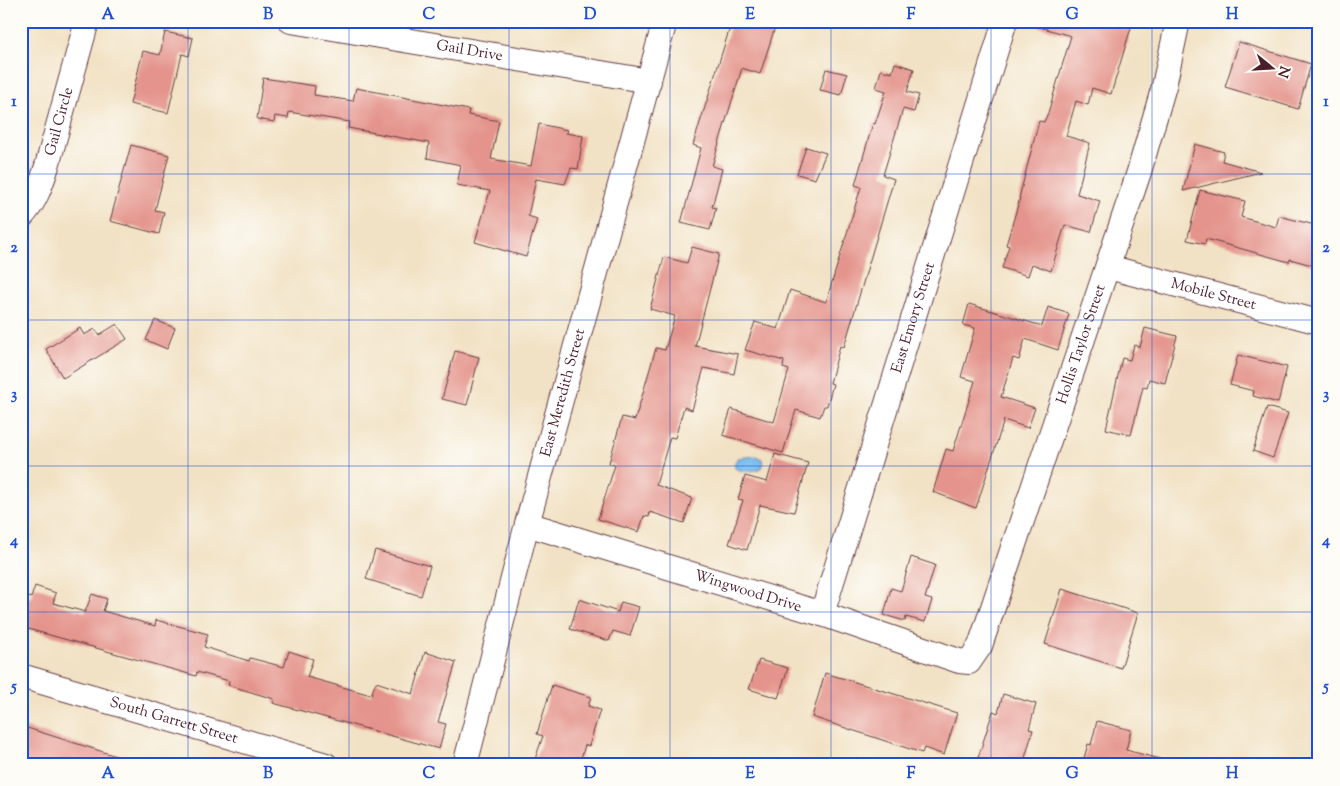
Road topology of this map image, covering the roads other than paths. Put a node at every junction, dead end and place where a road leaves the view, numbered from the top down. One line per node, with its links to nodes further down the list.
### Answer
1 (87, 21): 7 (street, Gail Circle)
2 (291, 21): 6 (street, Gail Drive)
3 (665, 21): 6 (street, East Meredith Street)
4 (1005, 21): 11 (street, East Emory Street)
5 (1178, 21): 8 (street, Hollis Taylor Street)
6 (649, 81): 10 (street, East Meredith Street)
7 (21, 217)
8 (1108, 267): 9 (street, Mobile Street); 12 (street, Hollis Taylor Street)
9 (1319, 322)
10 (526, 524): 11 (street, Wingwood Drive); 15 (street, East Meredith Street)
11 (822, 614): 12 (street, Wingwood Drive)
12 (969, 662)
13 (21, 676): 14 (street, South Garrett Street)
14 (326, 765)
15 (465, 765)

